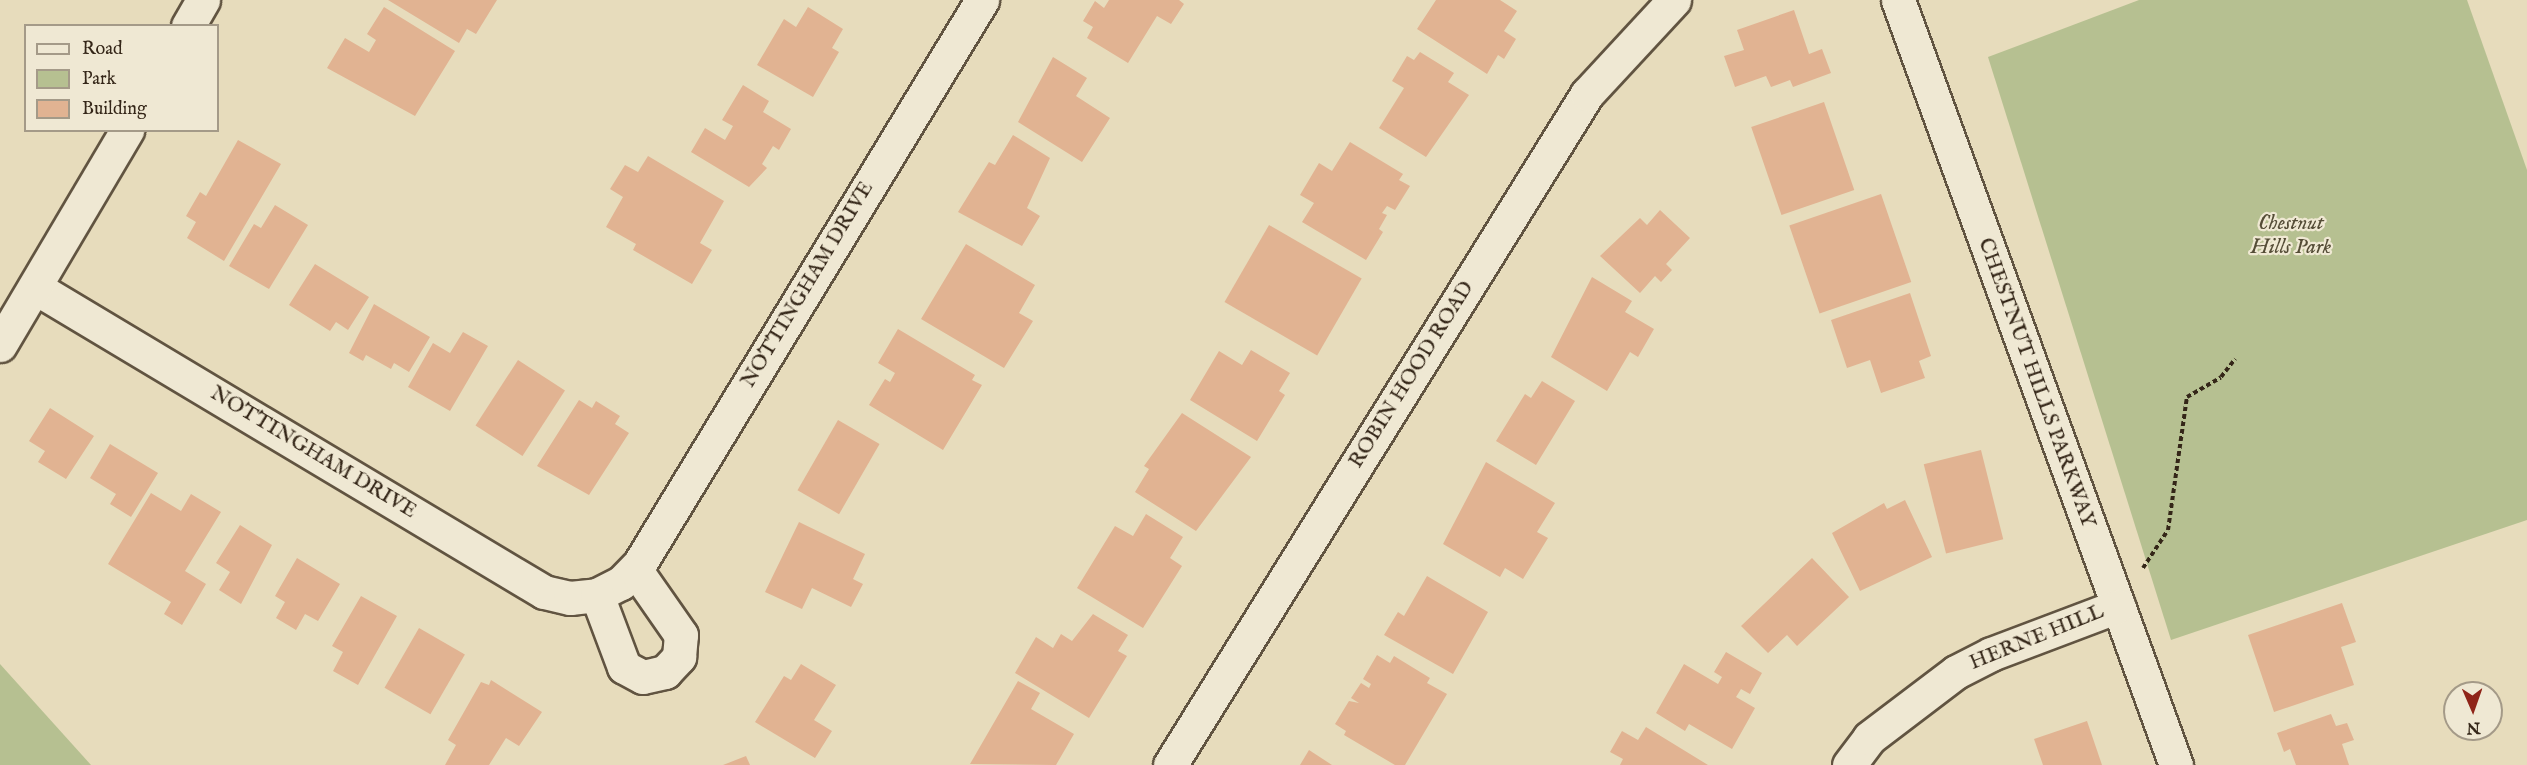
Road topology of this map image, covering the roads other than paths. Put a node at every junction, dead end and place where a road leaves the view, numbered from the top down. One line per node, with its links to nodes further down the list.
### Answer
1 (203, 0): 5 (street)
2 (982, 0): 9 (street, NOTTINGHAM DRIVE)
3 (1674, 0): 12 (street, ROBIN HOOD ROAD)
4 (1898, 0): 11 (street, CHESTNUT HILLS PARKWAY)
5 (190, 24)
6 (126, 132): 7 (street)
7 (36, 288): 8 (street); 10 (street, NOTTINGHAM DRIVE)
8 (0, 345)
9 (635, 569): 10 (street, NOTTINGHAM DRIVE); 10 (street)
10 (597, 595)
11 (2118, 606): 13 (street, HERNE HILL); 14 (street, CHESTNUT HILLS PARKWAY)
12 (1170, 765)
13 (1849, 765)
14 (2176, 765)

